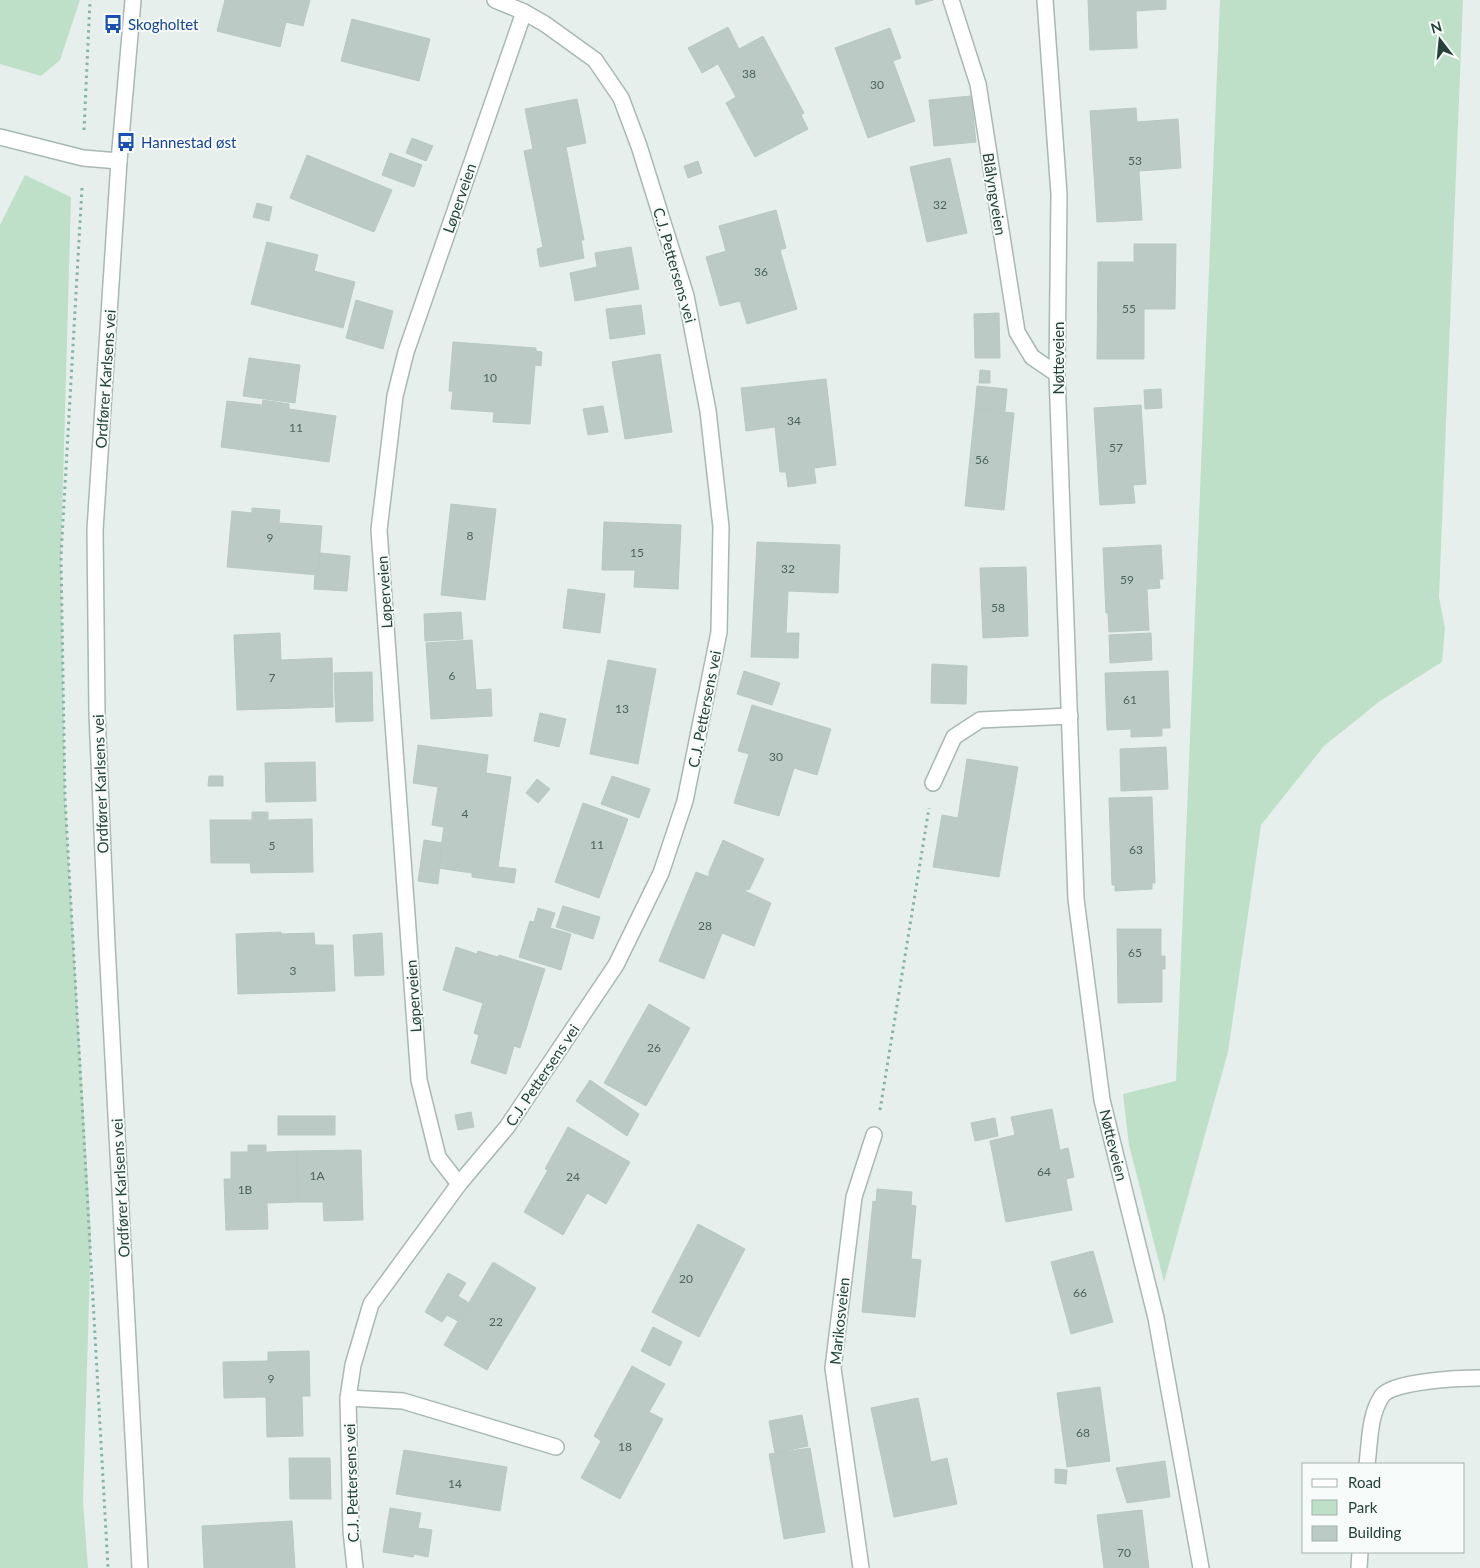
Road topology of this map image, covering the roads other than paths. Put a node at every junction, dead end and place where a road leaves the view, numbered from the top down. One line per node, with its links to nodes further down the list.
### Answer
1 (133, 0): 7 (street, Ordfører Karlsens vei)
2 (495, 0): 5 (street, C.J. Pettersens vei)
3 (951, 0): 8 (street, Blålyngveien)
4 (1045, 0): 8 (street, Nøtteveien)
5 (524, 12): 12 (street, Løperveien); 12 (street, C.J. Pettersens vei)
6 (0, 137): 7 (street)
7 (119, 161): 18 (street, Ordfører Karlsens vei)
8 (1057, 374): 9 (street, Nøtteveien)
9 (1070, 716): 10 (street); 21 (street, Nøtteveien)
10 (932, 783)
11 (874, 1135): 20 (street, Marikosveien)
12 (459, 1184): 14 (street, C.J. Pettersens vei)
13 (1480, 1378): 16 (street)
14 (348, 1398): 15 (street); 19 (street, C.J. Pettersens vei)
15 (556, 1447)
16 (1367, 1463)
17 (1360, 1553): 22 (street)
18 (140, 1568)
19 (355, 1568)
20 (861, 1568)
21 (1201, 1568)
22 (1359, 1568)

